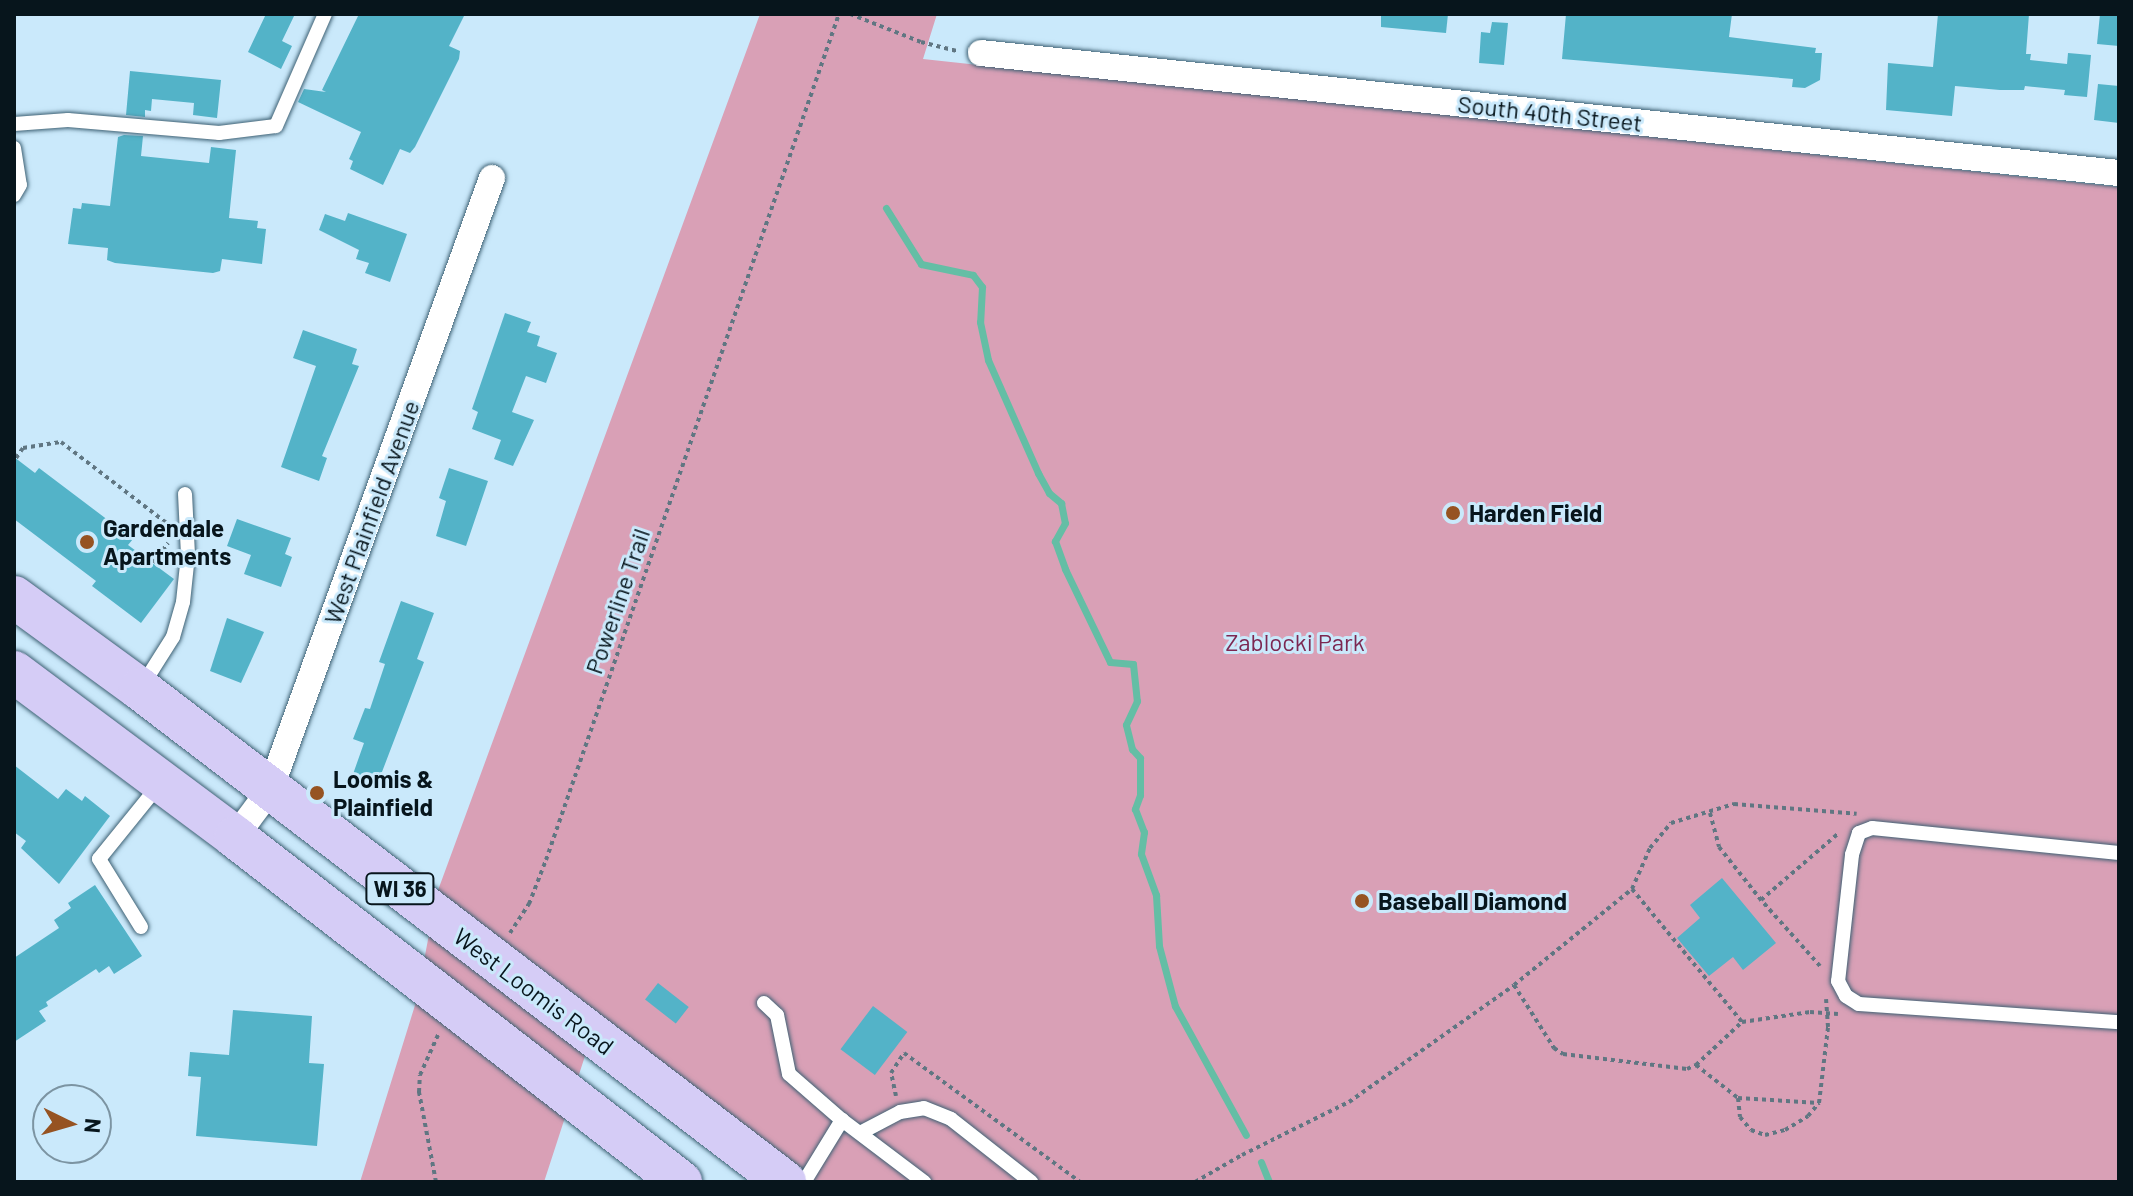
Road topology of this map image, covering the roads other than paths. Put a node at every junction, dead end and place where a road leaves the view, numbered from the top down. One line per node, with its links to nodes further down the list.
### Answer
1 (325, 14): 3 (lane)
2 (981, 53): 5 (street, South 40th Street)
3 (14, 124)
4 (14, 148): 7 (lane)
5 (2119, 173)
6 (492, 178): 13 (street, West Plainfield Avenue)
7 (14, 195)
8 (185, 494): 11 (lane)
9 (14, 597): 11 (main road, West Loomis Road / WI 36)
10 (14, 672): 12 (main road, WI 36)
11 (140, 689): 13 (main road, West Loomis Road / WI 36)
12 (162, 782): 14 (main road, WI 36); 16 (lane)
13 (270, 790): 14 (street, West Plainfield Avenue); 22 (main road, West Loomis Road / WI 36)
14 (235, 837): 21 (main road, WI 36)
15 (2119, 853): 18 (lane)
16 (141, 927)
17 (764, 1003): 19 (lane)
18 (2119, 1022)
19 (842, 1120): 20 (lane); 23 (lane)
20 (860, 1133): 24 (lane); 25 (lane)
21 (681, 1182)
22 (785, 1182)
23 (804, 1182)
24 (924, 1182)
25 (1031, 1182)

